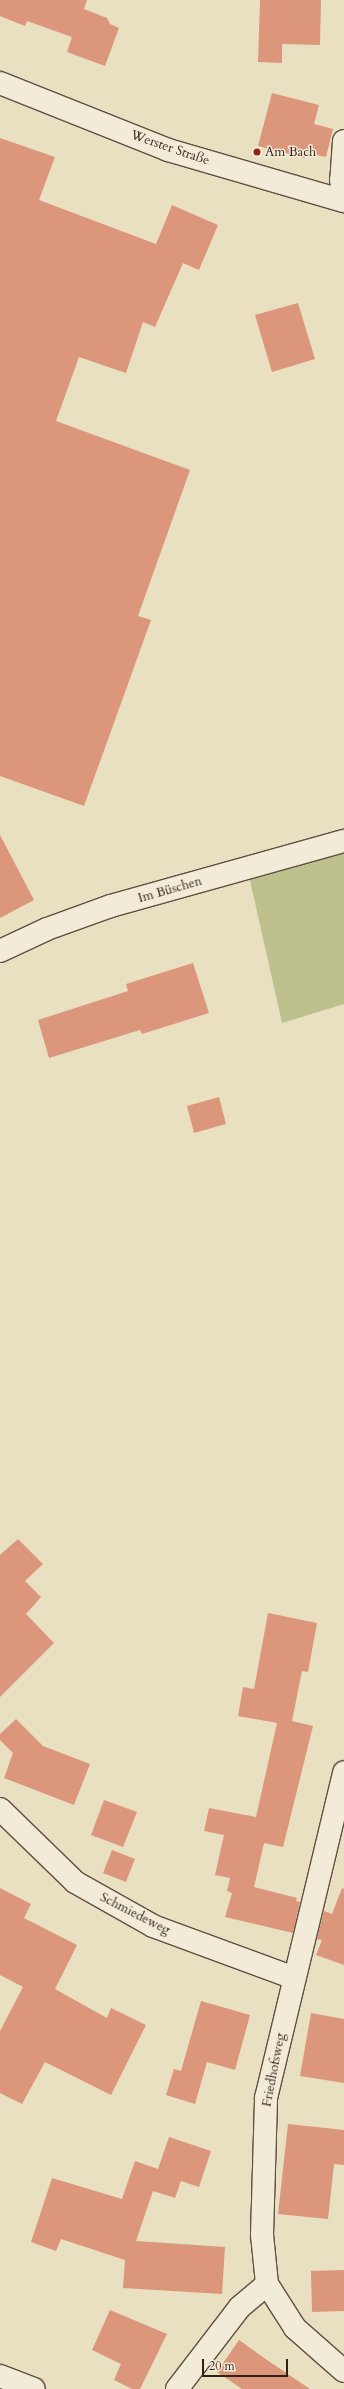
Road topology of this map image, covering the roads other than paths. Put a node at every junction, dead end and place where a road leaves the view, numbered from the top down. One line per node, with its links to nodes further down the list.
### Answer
1 (0, 83): 4 (street, Werster Straße)
2 (344, 141): 3 (street)
3 (344, 195)
4 (344, 201)
5 (344, 841): 6 (street, Im Büschen)
6 (0, 951)
7 (344, 1774): 9 (street, Friedhofsweg)
8 (0, 1809): 9 (street, Schmiedeweg)
9 (294, 1978): 10 (street, Friedhofsweg)
10 (267, 2284): 11 (street); 14 (street)
11 (344, 2371)
12 (0, 2376): 13 (street)
13 (34, 2389)
14 (177, 2389)

